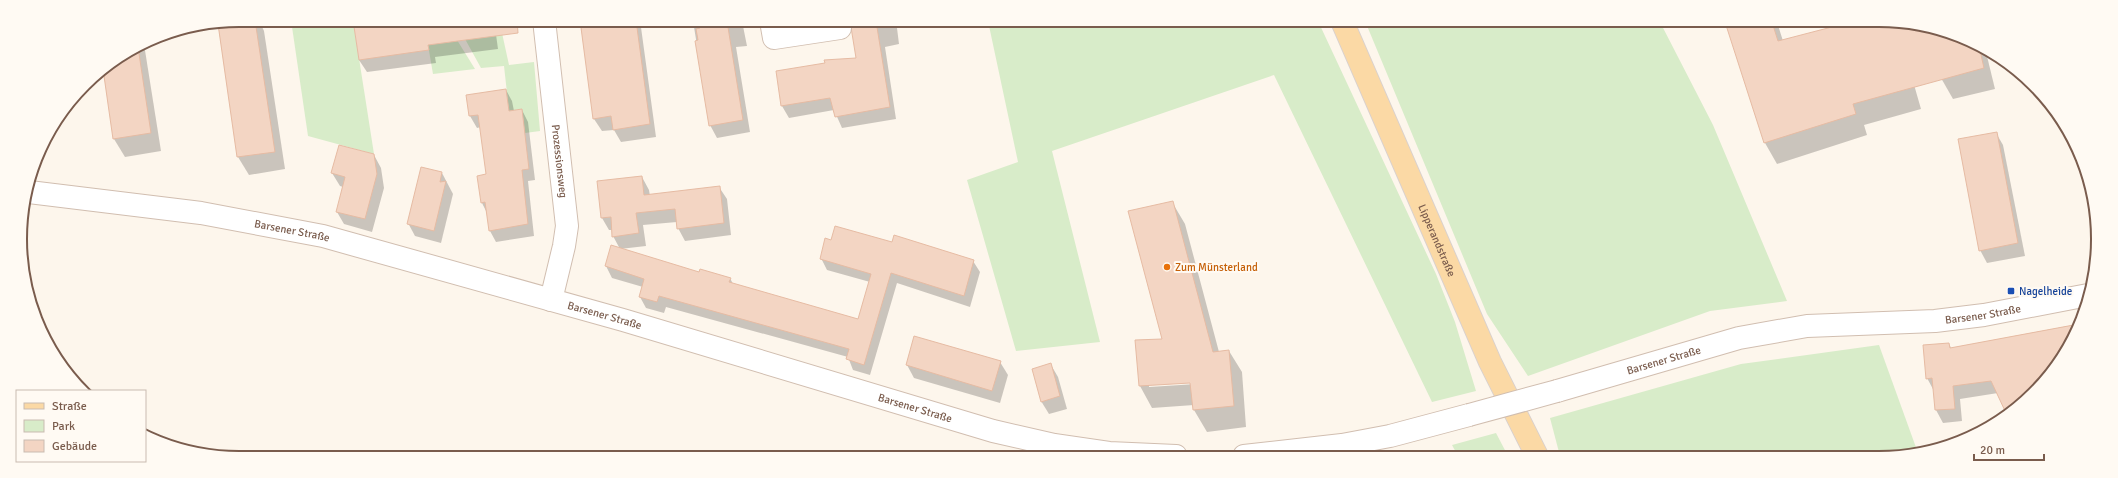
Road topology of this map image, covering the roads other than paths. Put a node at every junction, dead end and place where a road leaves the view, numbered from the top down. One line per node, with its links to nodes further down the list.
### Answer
1 (545, 27): 7 (street, Prozessionsweg)
2 (772, 27): 4 (street)
3 (1345, 27): 10 (main road, Lipperandstraße)
4 (840, 28)
5 (32, 192): 7 (street, Barsener Straße)
6 (2083, 296): 9 (street, Barsener Straße, bridge)
7 (551, 300): 8 (street, Barsener Straße)
8 (1096, 451)
9 (1289, 451)
10 (1534, 451)

